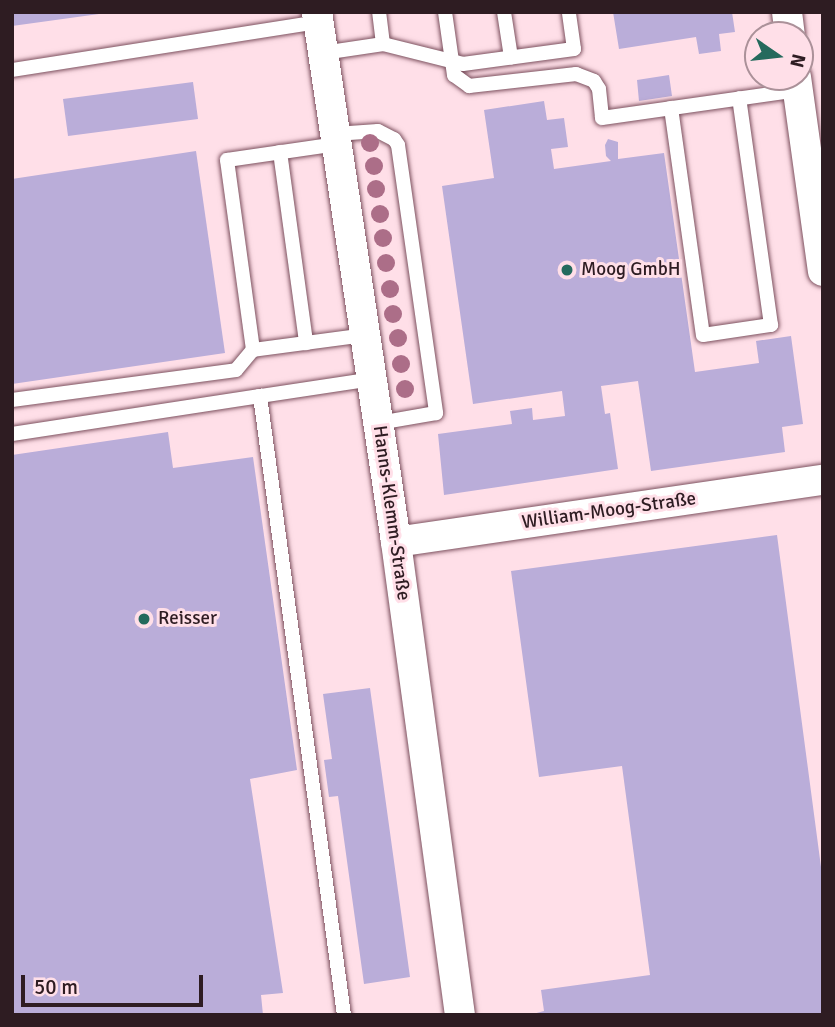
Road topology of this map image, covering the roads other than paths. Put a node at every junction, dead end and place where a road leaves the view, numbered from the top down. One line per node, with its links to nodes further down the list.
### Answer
1 (379, 12): 6 (lane)
2 (445, 12): 9 (lane)
3 (504, 12): 8 (lane)
4 (569, 12): 8 (lane)
5 (318, 17): 7 (street, Hanns-Klemm-Straße); 10 (lane)
6 (383, 44): 7 (lane); 9 (lane)
7 (323, 53): 15 (street, Hanns-Klemm-Straße)
8 (511, 58): 9 (lane)
9 (452, 61): 14 (lane)
10 (12, 69)
11 (770, 91): 13 (lane)
12 (798, 91): 17 (street)
13 (739, 99): 14 (lane); 14 (lane)
14 (671, 108)
15 (336, 139): 16 (lane); 18 (street, Hanns-Klemm-Straße); 24 (lane)
16 (280, 152): 19 (lane); 20 (lane)
17 (823, 271)
18 (365, 335): 19 (lane); 21 (street, Hanns-Klemm-Straße)
19 (306, 343): 20 (lane)
20 (253, 350): 23 (lane)
21 (372, 379): 22 (lane); 24 (street, Hanns-Klemm-Straße)
22 (260, 396): 25 (lane); 28 (lane)
23 (12, 400)
24 (378, 423): 27 (street, Hanns-Klemm-Straße)
25 (12, 434)
26 (823, 480): 27 (street, William-Moog-Straße)
27 (396, 542): 29 (street, Hanns-Klemm-Straße)
28 (344, 1015)
29 (460, 1015)

